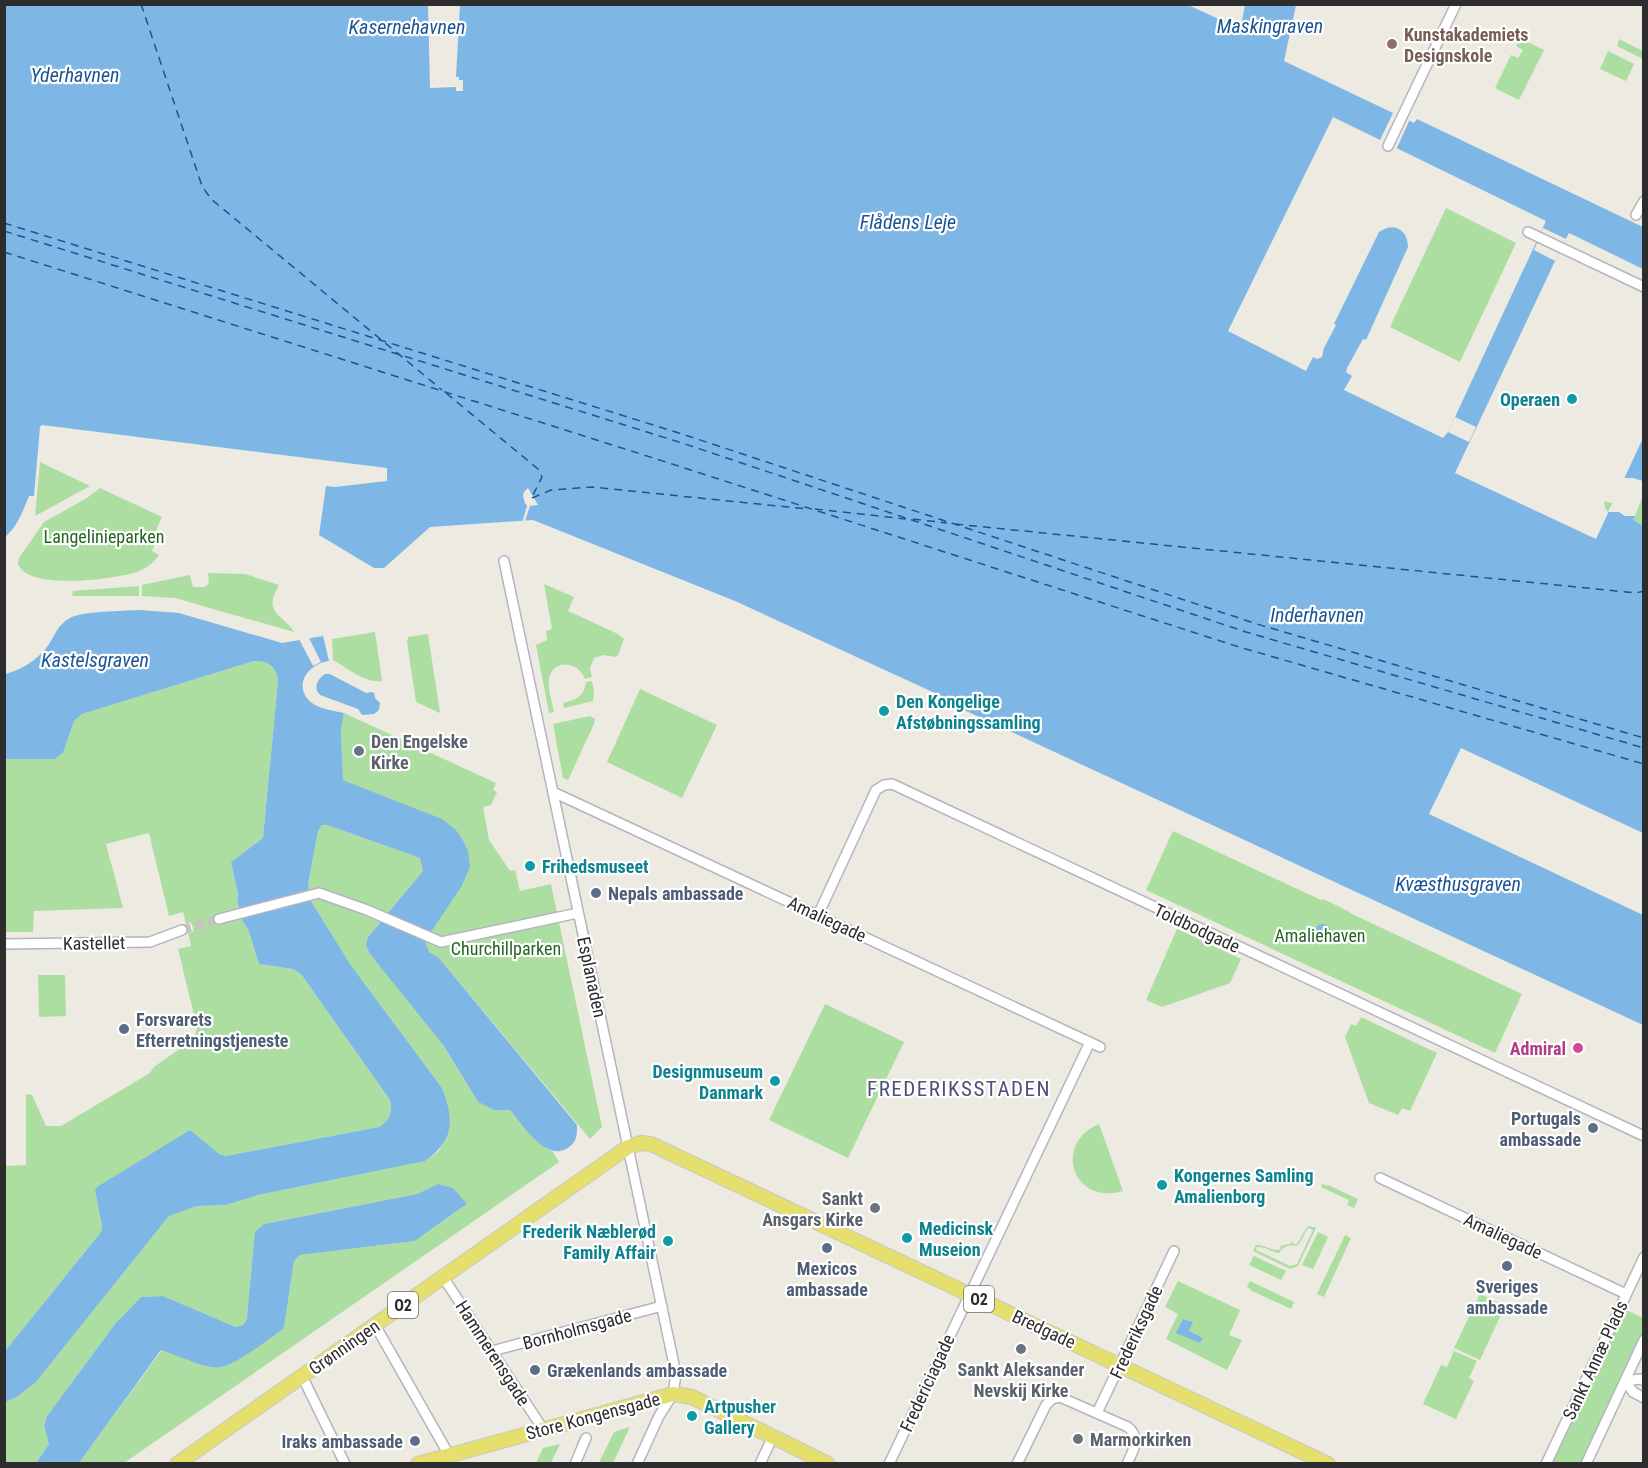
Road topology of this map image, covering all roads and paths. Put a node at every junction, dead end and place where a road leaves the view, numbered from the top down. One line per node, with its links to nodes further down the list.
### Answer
1 (1456, 4): 2 (street)
2 (1388, 146)
3 (1644, 201): 4 (street)
4 (1636, 215)
5 (1530, 234): 6 (street)
6 (1644, 287)
7 (504, 561): 8 (street, Esplanaden)
8 (553, 792): 9 (street, Esplanaden); 10 (street, Amaliegade)
9 (579, 913): 11 (street); 17 (street, Esplanaden)
10 (818, 915): 14 (street, Amaliegade); 16 (street, Toldbodgade)
11 (219, 919)
12 (182, 930): 13 (street, Kastellet)
13 (4, 944)
14 (1090, 1042): 15 (street, Amaliegade); 22 (street, Fredericiagade)
15 (1100, 1047)
16 (1644, 1136)
17 (628, 1147): 21 (main road, Grønningen / O2); 22 (main road, Bredgade / O2); 24 (street, Esplanaden)
18 (1380, 1178): 23 (street, Amaliegade)
19 (1174, 1251): 28 (street, Frederiksgade)
20 (1644, 1257): 23 (street, Sankt Annæ Plads)
21 (443, 1277): 25 (main road, Grønningen / O2); 27 (street, Hammerensgade)
22 (970, 1294): 28 (main road, Bredgade / O2); 46 (street, Fredericiagade)
23 (1626, 1294): 50 (street, Sankt Annæ Plads)
24 (662, 1306): 27 (street, Bornholmsgade); 32 (street, Esplanaden)
25 (375, 1325): 29 (main road, Grønningen / O2); 38 (street)
26 (1644, 1341): 30 (street, Sankt Annæ Plads)
27 (492, 1352): 35 (street, Hammerensgade)
28 (1121, 1365): 34 (street, Frederiksgade); 49 (main road, Bredgade / O2)
29 (302, 1376): 40 (main road, Grønningen / O2); 41 (street)
30 (1625, 1381): 31 (street); 33 (street); 51 (street, Sankt Annæ Plads)
31 (1644, 1381)
32 (673, 1394): 35 (main road, Store Kongensgade); 36 (main road, Store Kongensgade); 44 (street)
33 (1644, 1398)
34 (1097, 1413): 47 (street); 48 (street)
35 (543, 1430): 38 (main road, Store Kongensgade)
36 (773, 1436): 39 (main road, Store Kongensgade); 45 (street)
37 (586, 1438): 43 (street)
38 (445, 1459): 42 (main road, Store Kongensgade)
39 (827, 1463)
40 (177, 1464)
41 (345, 1464)
42 (418, 1464)
43 (575, 1464)
44 (637, 1464)
45 (760, 1464)
46 (889, 1464)
47 (1017, 1464)
48 (1127, 1464)
49 (1328, 1464)
50 (1546, 1464)
51 (1586, 1464)

